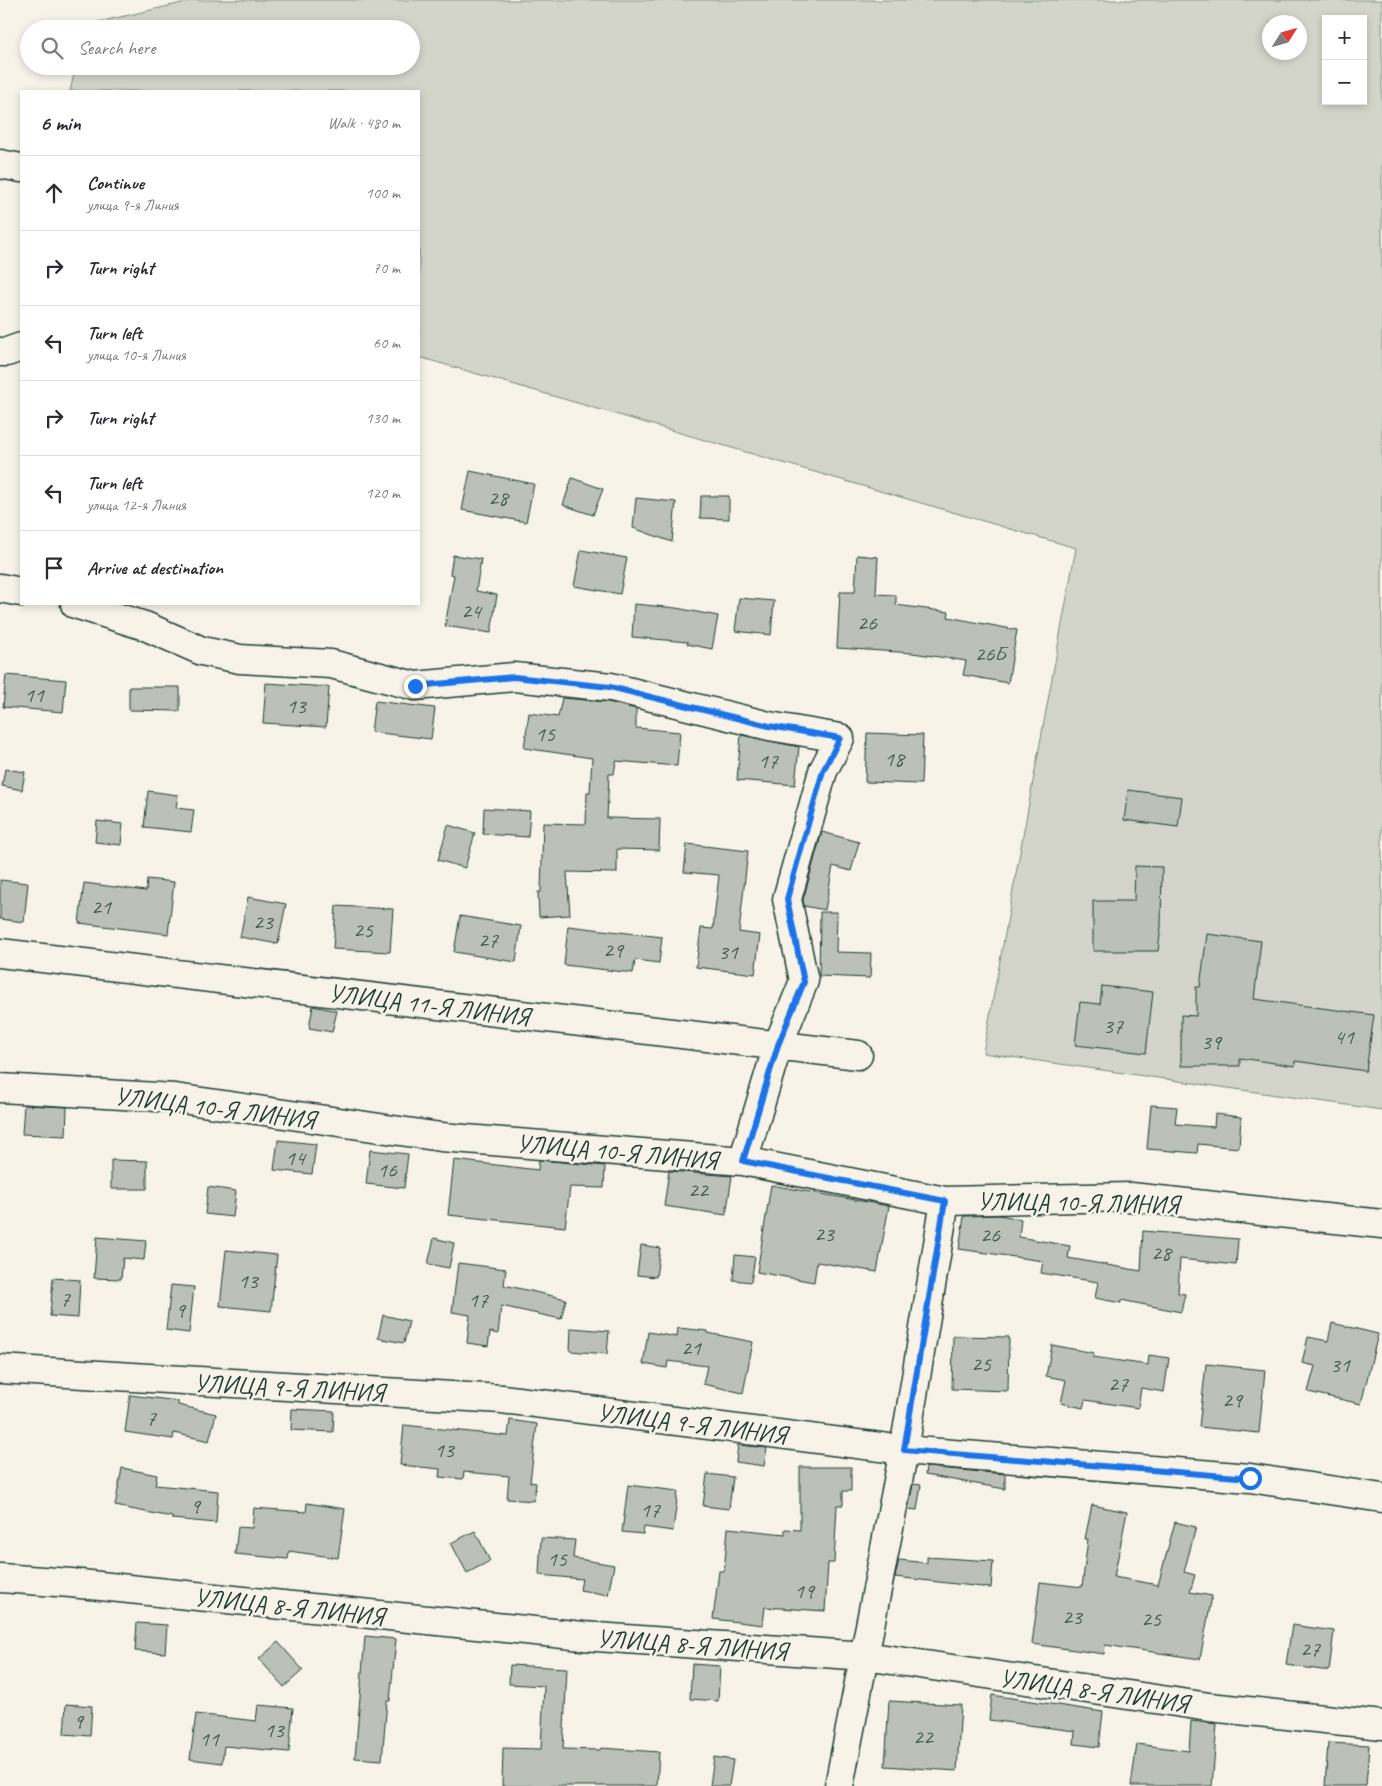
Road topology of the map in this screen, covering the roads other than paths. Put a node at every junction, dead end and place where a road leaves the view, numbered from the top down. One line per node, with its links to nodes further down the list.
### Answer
1 (0, 164): 2 (street)
2 (20, 168)
3 (20, 348): 4 (street)
4 (0, 352)
5 (0, 588): 6 (street)
6 (20, 592)
7 (78, 605): 9 (street)
8 (0, 953): 9 (street, УЛИЦА 11-Я ЛИНИЯ)
9 (778, 1045): 10 (street, УЛИЦА 11-Я ЛИНИЯ); 12 (street)
10 (858, 1055)
11 (0, 1088): 12 (street, УЛИЦА 10-Я ЛИНИЯ)
12 (743, 1161): 13 (street, УЛИЦА 10-Я ЛИНИЯ)
13 (945, 1201): 14 (street, УЛИЦА 10-Я ЛИНИЯ); 16 (street)
14 (1382, 1224)
15 (0, 1369): 16 (street, УЛИЦА 9-Я ЛИНИЯ)
16 (904, 1450): 17 (street, УЛИЦА 9-Я ЛИНИЯ); 19 (street)
17 (1382, 1498)
18 (0, 1578): 19 (street, УЛИЦА 8-Я ЛИНИЯ)
19 (865, 1656): 20 (street, УЛИЦА 8-Я ЛИНИЯ); 21 (street)
20 (1382, 1725)
21 (839, 1786)

